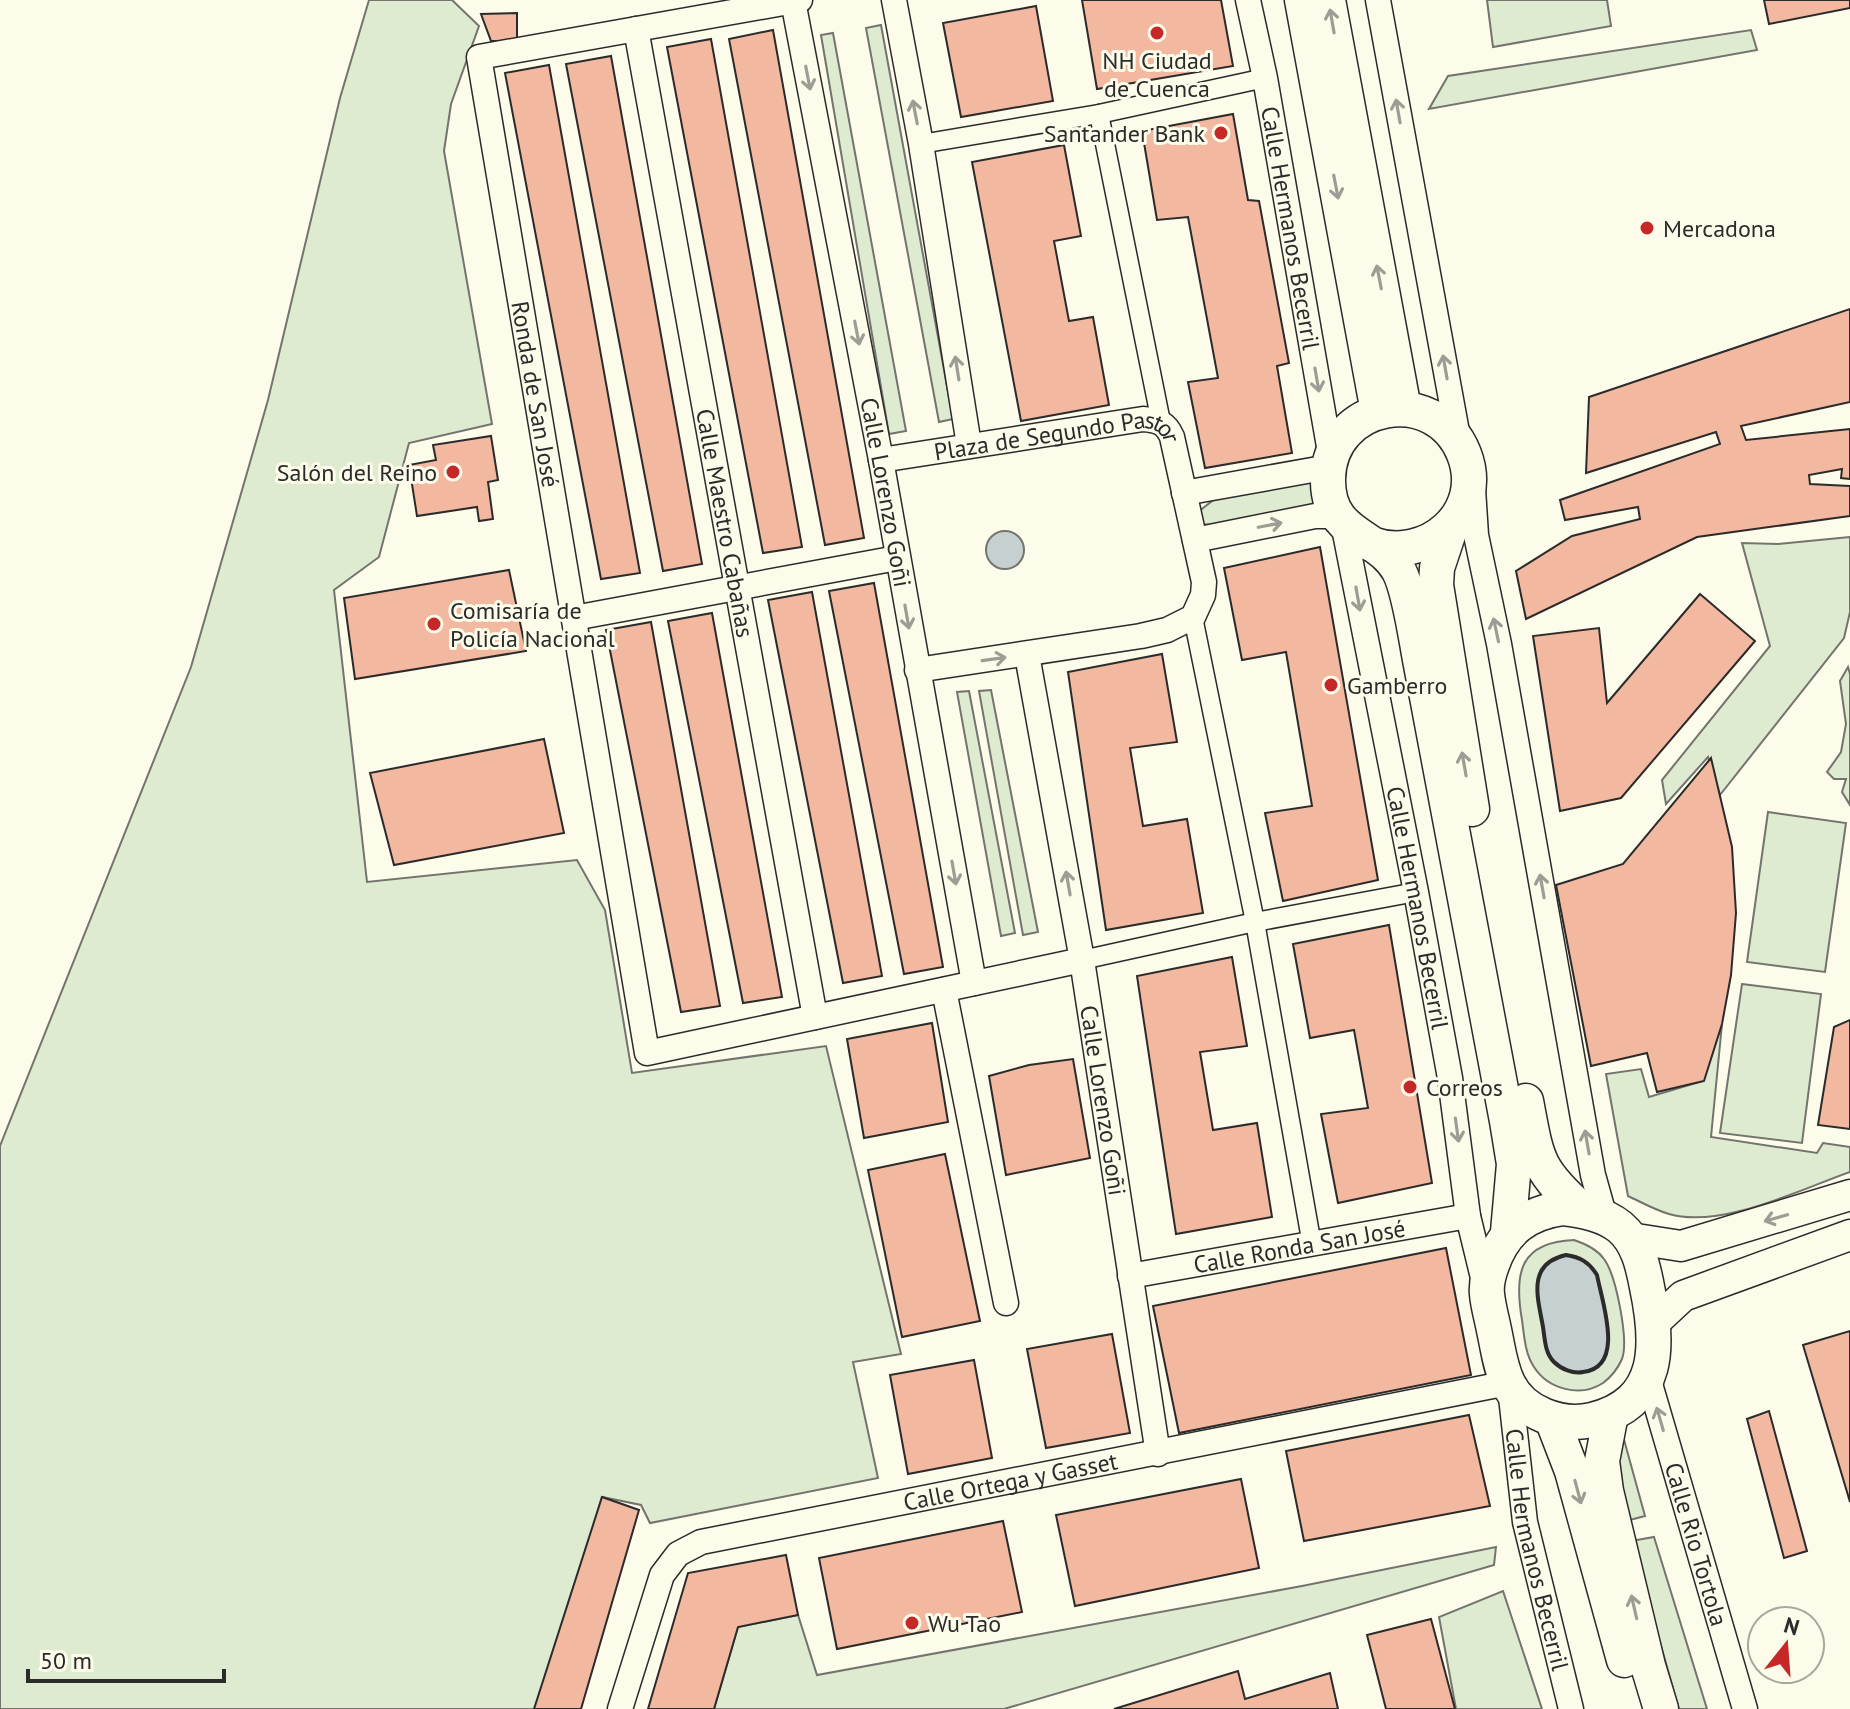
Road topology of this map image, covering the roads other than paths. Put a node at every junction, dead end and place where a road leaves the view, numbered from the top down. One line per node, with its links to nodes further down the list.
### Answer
1 (894, 0): 10 (street, one-way to 1)
2 (1248, 0): 8 (street, Calle Hermanos Becerril)
3 (1302, 0): 11 (main road, one-way to 11)
4 (1328, 0): 11 (main road, one-way to 4)
5 (1378, 0): 13 (street, one-way to 5)
6 (797, 1): 7 (street, Ronda de San José); 15 (street, Calle Lorenzo Goñi, one-way to 15)
7 (636, 29): 24 (street, Calle Maestro Cabañas); 26 (street, Ronda de San José)
8 (1265, 78): 9 (street); 16 (street, Calle Hermanos Becerril, one-way to 16)
9 (1099, 114): 10 (street); 12 (street)
10 (921, 144): 14 (street, one-way to 10)
11 (1391, 410): 13 (main road); 16 (main road)
12 (1161, 422): 14 (street, Plaza de Segundo Pastor); 18 (street, Plaza de Segundo Pastor)
13 (1459, 443): 17 (main road)
14 (969, 445): 15 (street, Plaza de Segundo Pastor)
15 (881, 460): 23 (street, Calle Lorenzo Goñi)
16 (1330, 462): 18 (street, Plaza de Segundo Pastor); 19 (main road, Calle Hermanos Becerril)
17 (1469, 480): 20 (main road); 37 (street, one-way to 17)
18 (1184, 493): 21 (street, Plaza de Segundo Pastor)
19 (1343, 523): 21 (street, one-way to 19); 22 (main road, Calle Hermanos Becerril); 29 (street, Calle Hermanos Becerril, one-way to 29)
20 (1451, 526): 22 (main road); 37 (main road, one-way to 20)
21 (1195, 540): 25 (street, Plaza de Segundo Pastor)
22 (1371, 544): 38 (main road, Calle Hermanos Becerril)
23 (897, 558): 24 (street); 28 (street, Calle Lorenzo Goñi, one-way to 28)
24 (737, 587): 26 (street); 34 (street, Calle Maestro Cabañas)
25 (1193, 617): 27 (street); 30 (street)
26 (574, 618): 34 (street, Ronda de San José)
27 (1027, 655): 28 (street, one-way to 27); 31 (street, Calle Lorenzo Goñi, one-way to 27)
28 (917, 670): 32 (street, Calle Lorenzo Goñi, one-way to 32)
29 (1416, 892): 30 (street); 36 (street, Calle Hermanos Becerril, one-way to 36)
30 (1255, 922): 31 (street); 40 (street)
31 (1082, 960): 32 (street); 41 (street, Calle Lorenzo Goñi)
32 (974, 983): 33 (street)
33 (944, 990): 34 (street); 43 (street)
34 (815, 1017)
35 (1850, 1195): 37 (street, one-way to 37)
36 (1468, 1216): 40 (street, Calle Ronda San José); 42 (street, Calle Hermanos Becerril)
37 (1606, 1222): 38 (main road); 44 (main road)
38 (1508, 1232): 42 (main road)
39 (1850, 1235): 44 (street)
40 (1312, 1245): 41 (street, Calle Ronda San José)
41 (1130, 1276): 49 (street, Calle Lorenzo Goñi)
42 (1486, 1292): 46 (main road)
43 (1006, 1303)
44 (1654, 1323): 45 (main road)
45 (1648, 1377): 47 (main road); 54 (street, Calle Rio Tortola, one-way to 45)
46 (1509, 1386): 48 (main road); 49 (street, Calle Ortega y Gasset); 51 (street, Calle Hermanos Becerril)
47 (1611, 1414): 48 (main road); 53 (main road, one-way to 47)
48 (1552, 1419): 52 (main road, Calle Hermanos Becerril, one-way to 52)
49 (1158, 1454): 50 (street, Calle Ortega y Gasset)
50 (620, 1709)
51 (1571, 1709)
52 (1637, 1709)
53 (1661, 1709)
54 (1745, 1709)

